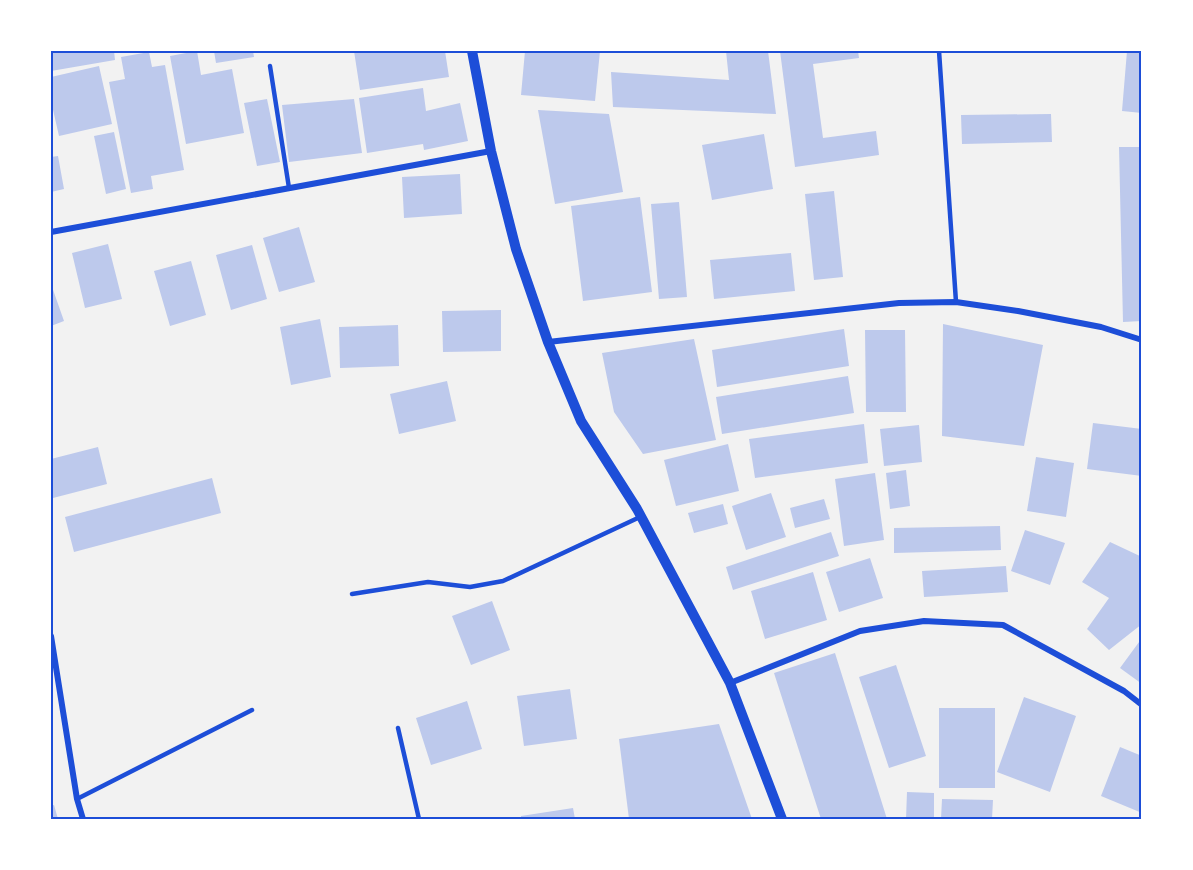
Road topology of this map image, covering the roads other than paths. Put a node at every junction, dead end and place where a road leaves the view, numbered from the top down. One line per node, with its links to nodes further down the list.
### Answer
1 (472, 51): 4 (street)
2 (939, 51): 7 (lane)
3 (270, 66): 5 (lane)
4 (491, 151): 5 (street); 9 (street)
5 (289, 188): 6 (street)
6 (51, 232)
7 (956, 302): 8 (street); 9 (street)
8 (1142, 340)
9 (548, 342): 10 (street)
10 (640, 517): 11 (lane); 13 (street)
11 (352, 594)
12 (51, 640): 17 (street)
13 (730, 683): 14 (street); 20 (street)
14 (1142, 705)
15 (252, 710): 17 (lane)
16 (398, 728): 19 (lane)
17 (77, 799): 18 (street)
18 (83, 819)
19 (419, 819)
20 (782, 819)

